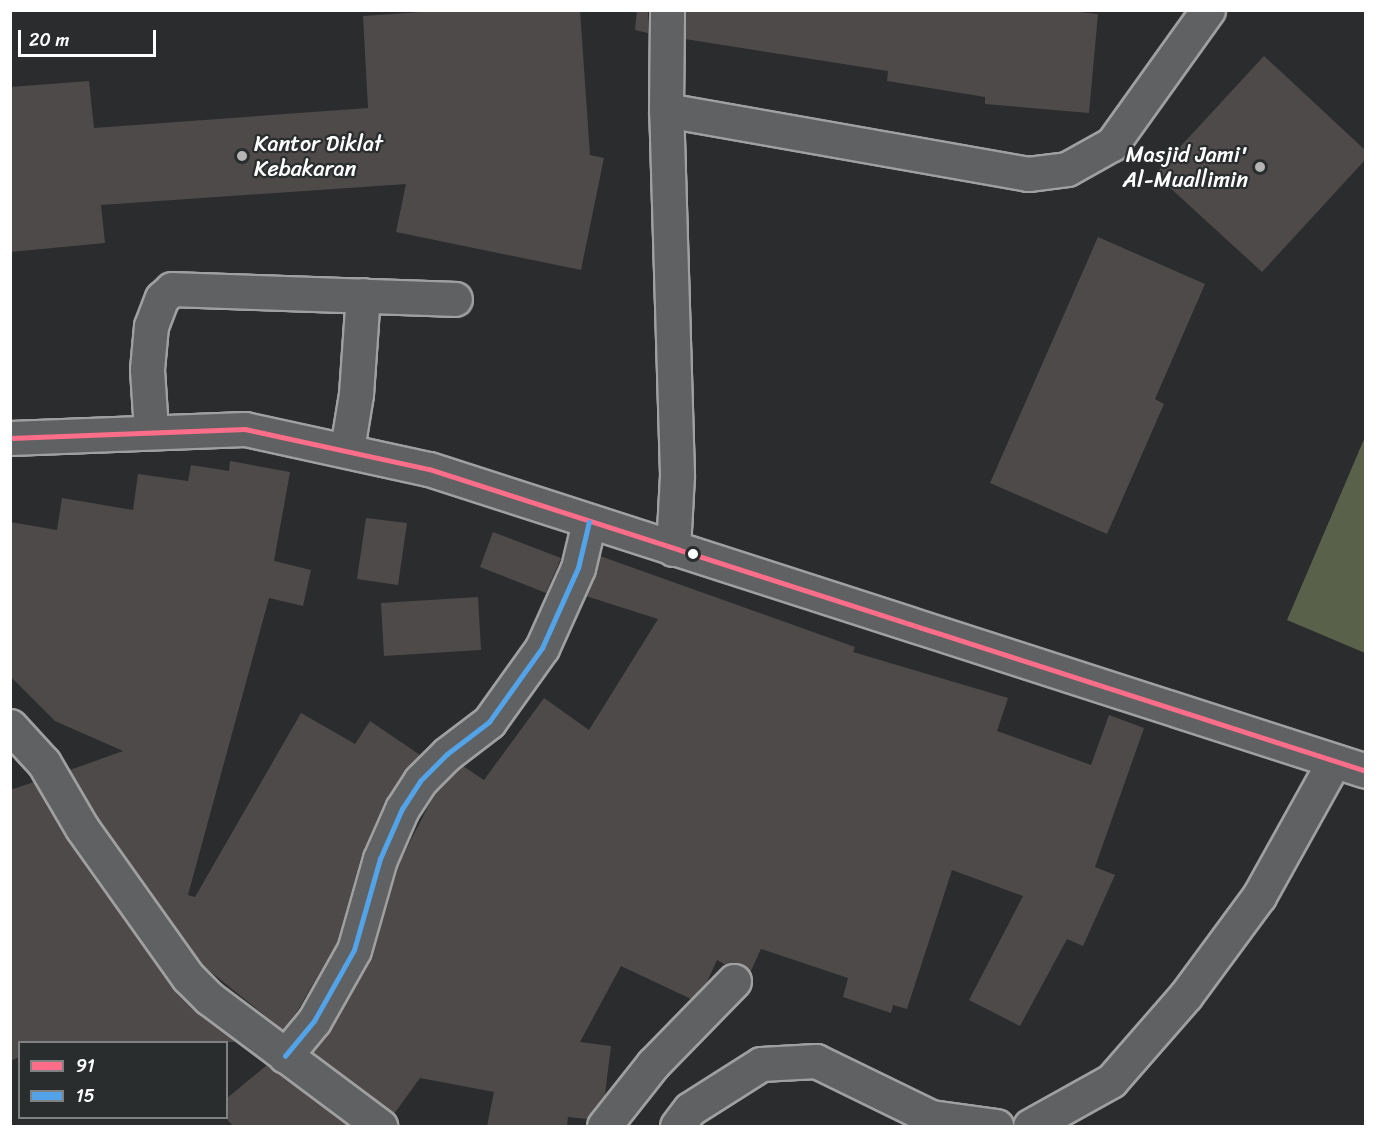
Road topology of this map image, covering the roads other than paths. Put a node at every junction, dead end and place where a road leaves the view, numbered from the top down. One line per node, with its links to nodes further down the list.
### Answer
1 (667, 10): 3 (street)
2 (1208, 10): 3 (street)
3 (666, 110): 10 (street)
4 (363, 295): 5 (street); 6 (street); 8 (street)
5 (455, 299)
6 (151, 430): 7 (street); 8 (street)
7 (10, 438)
8 (347, 449): 9 (street)
9 (589, 522): 10 (street); 15 (street)
10 (673, 549): 12 (street)
11 (10, 726): 15 (street)
12 (1334, 761): 13 (street); 20 (street)
13 (1365, 771)
14 (734, 981): 17 (street)
15 (285, 1056): 16 (street)
16 (380, 1126)
17 (604, 1126)
18 (677, 1126): 19 (street)
19 (996, 1126)
20 (1030, 1126)

